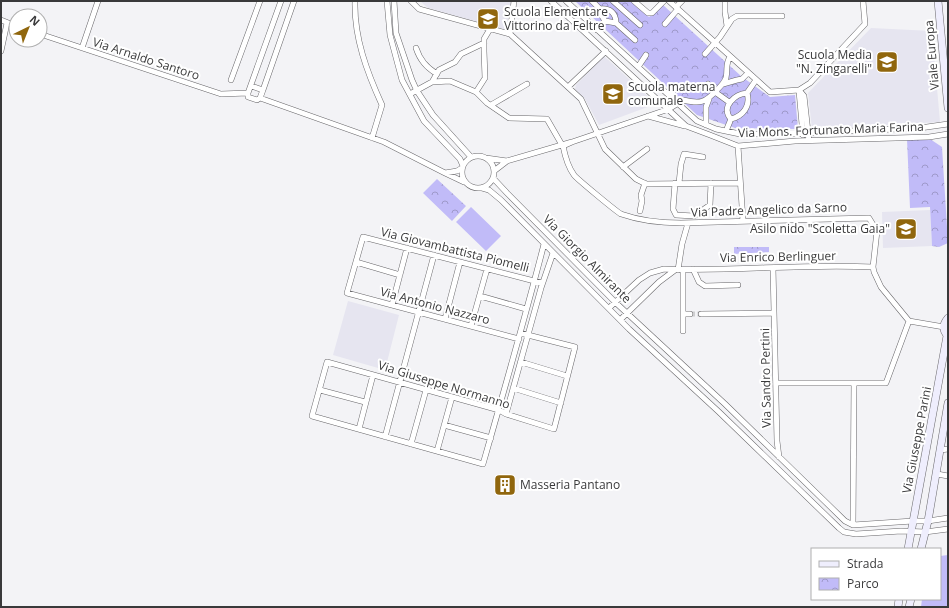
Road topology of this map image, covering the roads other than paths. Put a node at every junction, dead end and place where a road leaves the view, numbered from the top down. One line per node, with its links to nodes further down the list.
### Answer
1 (96, 1): 41 (street)
2 (260, 1): 51 (street)
3 (281, 1): 57 (street)
4 (294, 1): 60 (street)
5 (355, 1): 85 (street)
6 (387, 1): 67 (street)
7 (394, 1): 62 (street)
8 (411, 1): 34 (street)
9 (514, 1): 36 (street)
10 (552, 1): 24 (street, Via Mons. Fortunato Maria Farina)
11 (592, 1): 23 (street)
12 (613, 1): 21 (street)
13 (634, 1): 14 (street)
14 (664, 1)
15 (669, 1): 22 (street)
16 (682, 1): 22 (street)
17 (725, 1): 33 (street)
18 (863, 1): 61 (street)
19 (938, 1): 74 (street, Viale Europa)
20 (568, 2): 24 (street); 35 (street, Via Mons. Fortunato Maria Farina)
21 (617, 5): 25 (street); 32 (street)
22 (677, 8): 31 (street); 40 (street)
23 (600, 9): 25 (street); 28 (street)
24 (562, 10): 44 (street, Via Mons. Fortunato Maria Farina)
25 (612, 11): 30 (street)
26 (782, 16): 33 (street)
27 (1, 20): 29 (street)
28 (605, 21): 30 (street); 35 (street)
29 (8, 23): 43 (street)
30 (616, 23): 38 (street)
31 (665, 24)
32 (640, 26)
33 (727, 26): 40 (street)
34 (490, 29): 36 (street); 39 (street)
35 (597, 30): 48 (street, Via Mons. Fortunato Maria Farina)
36 (510, 34): 59 (street)
37 (48, 37): 41 (street, Via Arnaldo Santoro)
38 (635, 40)
39 (484, 43): 50 (street); 63 (street)
40 (715, 43): 45 (street); 47 (street)
41 (82, 48): 65 (street, Via Arnaldo Santoro)
42 (416, 48): 50 (street)
43 (1, 51)
44 (606, 51): 59 (street); 75 (street, Via Mons. Fortunato Maria Farina)
45 (705, 54)
46 (646, 55): 48 (street)
47 (730, 57): 49 (street); 56 (street)
48 (638, 67): 68 (street, Via Mons. Fortunato Maria Farina)
49 (748, 73): 52 (street); 56 (street)
50 (437, 74): 53 (street)
51 (231, 80)
52 (756, 80): 61 (street); 66 (street)
53 (432, 82): 62 (street); 63 (street)
54 (527, 84): 73 (street)
55 (708, 84): 64 (street)
56 (723, 84): 64 (street)
57 (251, 86): 60 (street); 65 (street)
58 (674, 86): 68 (street)
59 (568, 87): 82 (street)
60 (263, 90): 69 (street)
61 (799, 90): 83 (street)
62 (417, 91): 67 (street); 91 (street)
63 (476, 92): 73 (street)
64 (715, 92): 70 (street); 71 (street)
65 (248, 93): 69 (street)
66 (748, 93): 71 (street); 77 (street)
67 (410, 94): 95 (street)
68 (670, 96): 72 (street, Via Mons. Fortunato Maria Farina)
69 (260, 98): 85 (street)
70 (709, 99): 72 (street); 79 (street)
71 (729, 102): 77 (street)
72 (677, 103): 75 (street); 79 (street, Via Mons. Fortunato Maria Farina)
73 (491, 105): 88 (street)
74 (948, 108)
75 (669, 109): 76 (street); 80 (street, Via Mons. Fortunato Maria Farina)
76 (647, 116): 80 (street); 82 (street)
77 (731, 120): 81 (street)
78 (948, 124): 83 (street, Via Mons. Fortunato Maria Farina)
79 (706, 125): 81 (street, Via Mons. Fortunato Maria Farina)
80 (686, 126): 89 (street, Via Mons. Fortunato Maria Farina)
81 (726, 131): 83 (street, Via Mons. Fortunato Maria Farina)
82 (598, 133): 87 (street); 96 (street)
83 (806, 133): 86 (street)
84 (948, 134): 86 (street, Via Mons. Fortunato Maria Farina)
85 (372, 138): 98 (street)
86 (806, 141): 89 (street, Via Mons. Fortunato Maria Farina)
87 (572, 142): 88 (street); 108 (street, Via Padre Angelico da Sarno)
88 (562, 145): 94 (street)
89 (738, 146): 104 (street)
90 (647, 150): 96 (street)
91 (471, 157): 93 (street); 95 (street)
92 (703, 157): 102 (street)
93 (486, 158): 94 (street); 97 (street)
94 (507, 160): 97 (street)
95 (462, 167): 98 (street); 100 (street)
96 (623, 167): 101 (street)
97 (494, 171): 99 (street)
98 (445, 173): 100 (street)
99 (493, 178): 105 (street); 125 (street, Via Giorgio Almirante)
100 (464, 182): 105 (street)
101 (645, 183): 102 (street); 106 (street)
102 (677, 183): 103 (street); 103 (street)
103 (711, 183): 104 (street)
104 (740, 183): 107 (street)
105 (482, 188): 109 (street, Via Giorgio Almirante)
106 (640, 211)
107 (743, 221): 108 (street, Via Padre Angelico da Sarno); 115 (street, Via Padre Angelico da Sarno)
108 (688, 223): 119 (street)
109 (544, 244): 111 (street, Via Giorgio Almirante); 121 (street)
110 (407, 248): 112 (street, Via Giovambattista Piomelli); 113 (street, Via Giovambattista Piomelli); 120 (street)
111 (553, 253): 122 (street); 128 (street, Via Giorgio Almirante)
112 (434, 255): 114 (street, Via Giovambattista Piomelli); 129 (street)
113 (356, 262): 120 (street); 126 (street, Via Antonio Nazzaro)
114 (460, 262): 117 (street, Via Giovambattista Piomelli); 136 (street)
115 (873, 266): 116 (street, Via Enrico Berlinguer); 138 (street, Via Padre Angelico da Sarno)
116 (773, 268): 118 (street, Via Enrico Berlinguer); 131 (street, Via Sandro Pertini)
117 (487, 269): 121 (street, Via Giovambattista Piomelli); 124 (street)
118 (693, 269): 119 (street, Via Enrico Berlinguer); 123 (street)
119 (679, 270): 125 (street, Via Enrico Berlinguer); 130 (street, Via Enrico Berlinguer); 132 (street)
120 (400, 275): 126 (street)
121 (534, 281): 122 (street, Via Giovambattista Piomelli); 127 (street)
122 (542, 283): 143 (street)
123 (738, 285)
124 (480, 296): 127 (street); 139 (street)
125 (615, 302): 128 (street, Via Enrico Berlinguer); 130 (street, Via Giorgio Almirante)
126 (392, 305): 129 (street, Via Antonio Nazzaro)
127 (526, 308): 142 (street)
128 (609, 308): 137 (street, Via Giorgio Almirante)
129 (419, 312): 136 (street, Via Antonio Nazzaro); 149 (street)
130 (627, 313): 137 (street, Via Giorgio Almirante); 167 (street)
131 (774, 313): 134 (street, Via Sandro Pertini); 150 (street, Via Sandro Pertini)
132 (683, 314): 133 (street); 141 (street)
133 (690, 314)
134 (701, 314)
135 (948, 318): 140 (street)
136 (445, 319): 139 (street, Via Antonio Nazzaro)
137 (620, 320): 179 (street)
138 (909, 321): 140 (street); 151 (street)
139 (471, 326): 145 (street, Via Antonio Nazzaro)
140 (944, 327): 144 (street)
141 (683, 331)
142 (520, 333): 143 (street); 145 (street)
143 (528, 335): 146 (street); 148 (street)
144 (948, 336): 175 (street, Via Giuseppe Parini)
145 (519, 338): 159 (street)
146 (521, 362): 148 (street); 152 (street)
147 (373, 374): 149 (street, Via Giuseppe Normanno); 153 (street, Via Giuseppe Normanno); 156 (street)
148 (567, 376): 157 (street)
149 (400, 382): 154 (street, Via Giuseppe Normanno); 163 (street)
150 (776, 383): 151 (street); 165 (street, Via Sandro Pertini)
151 (854, 383): 177 (street)
152 (513, 388): 157 (street); 160 (street)
153 (320, 390): 156 (street); 162 (street)
154 (426, 390): 155 (street, Via Giuseppe Normanno); 166 (street)
155 (452, 397): 159 (street, Via Giuseppe Normanno); 161 (street)
156 (365, 402): 162 (street)
157 (561, 403): 160 (street, Via Giuseppe Normanno)
158 (948, 403): 169 (street, Via Giuseppe Parini)
159 (499, 410): 160 (street, Via Giuseppe Normanno); 164 (street)
160 (506, 414)
161 (444, 425): 164 (street); 170 (street)
162 (359, 429): 163 (street)
163 (385, 437): 166 (street)
164 (491, 438): 170 (street)
165 (777, 442): 167 (street, Via Sandro Pertini); 171 (street, Via Sandro Pertini)
166 (411, 444): 170 (street)
167 (765, 444): 171 (street)
168 (948, 449): 169 (street)
169 (940, 450): 172 (street, Via Giuseppe Parini)
170 (437, 451)
171 (780, 458): 177 (street)
172 (937, 474): 173 (street); 176 (street, Via Giuseppe Parini)
173 (948, 476)
174 (948, 518): 176 (street)
175 (913, 521): 176 (street); 177 (street); 179 (street, Via Giuseppe Parini)
176 (928, 521): 180 (street, Via Giuseppe Parini)
177 (853, 525)
178 (948, 529): 180 (street)
179 (911, 531): 180 (street); 181 (street, Via Giuseppe Parini)
180 (925, 532): 182 (street, Via Giuseppe Parini)
181 (908, 548)
182 (921, 548)

